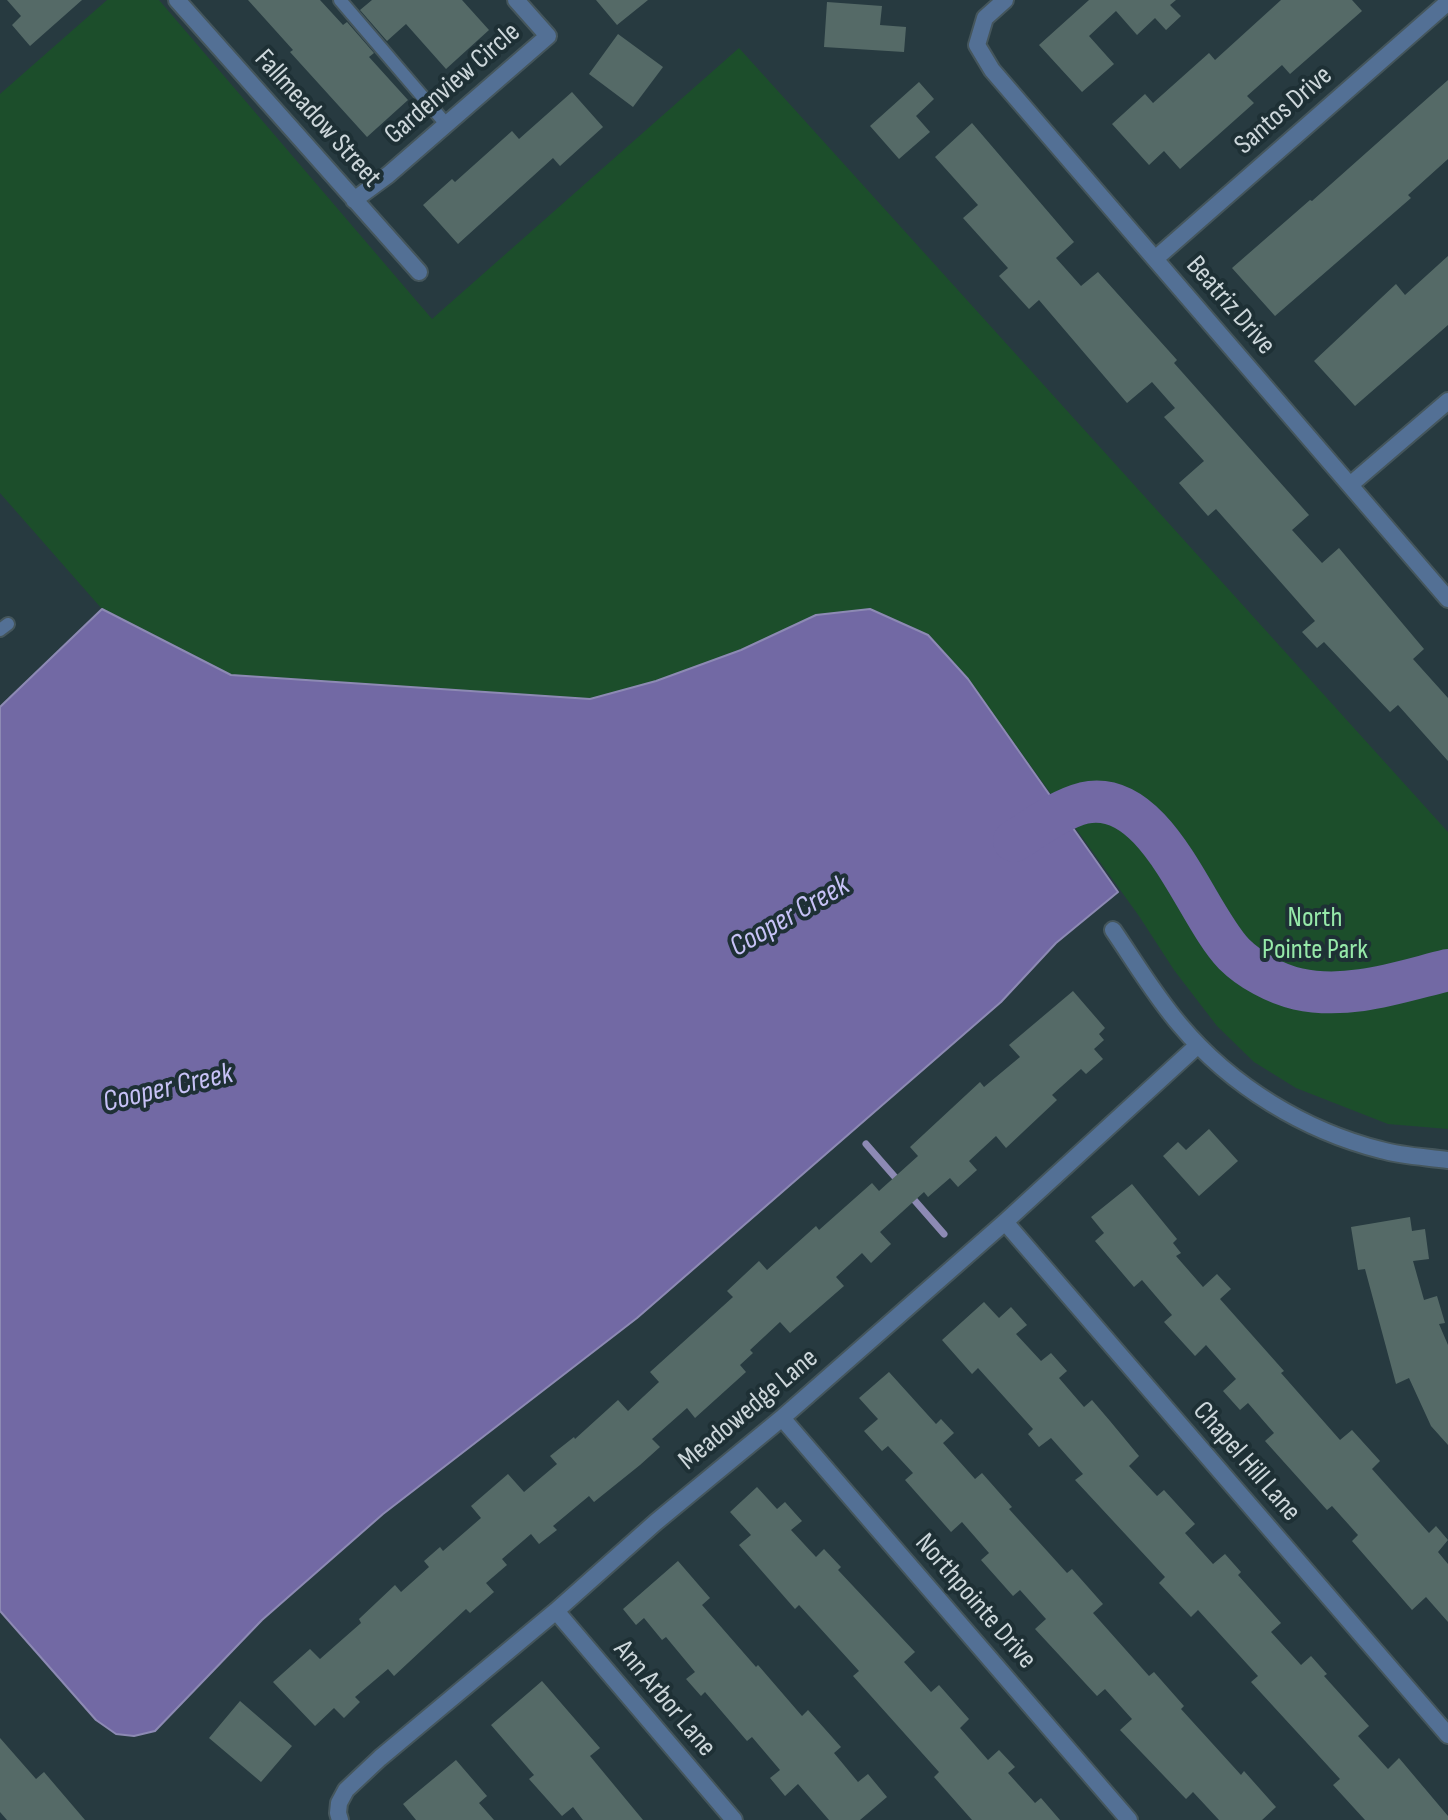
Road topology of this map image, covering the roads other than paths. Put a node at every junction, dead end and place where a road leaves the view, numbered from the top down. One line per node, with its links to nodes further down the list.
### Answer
1 (177, 0): 7 (street, Fallmeadow Street)
2 (340, 0): 6 (lane)
3 (516, 0): 6 (street, Gardenview Circle)
4 (1005, 0): 8 (street, Beatriz Drive)
5 (1448, 2): 8 (street, Santos Drive)
6 (446, 124): 7 (street, Gardenview Circle)
7 (354, 200): 9 (street, Fallmeadow Street)
8 (1155, 259): 11 (street, Beatriz Drive)
9 (419, 272)
10 (1448, 401): 11 (street)
11 (1350, 485): 12 (street, Beatriz Drive)
12 (1448, 599)
13 (1113, 930): 14 (street)
14 (1198, 1045): 15 (street); 16 (street, Meadowedge Lane)
15 (1448, 1160)
16 (1005, 1222): 17 (street, Meadowedge Lane); 19 (street, Chapel Hill Lane)
17 (782, 1418): 18 (street, Meadowedge Lane); 22 (street, Northpointe Drive)
18 (556, 1611): 20 (street, Meadowedge Lane); 21 (street, Ann Arbor Lane)
19 (1448, 1735)
20 (339, 1816)
21 (734, 1820)
22 (1129, 1820)

